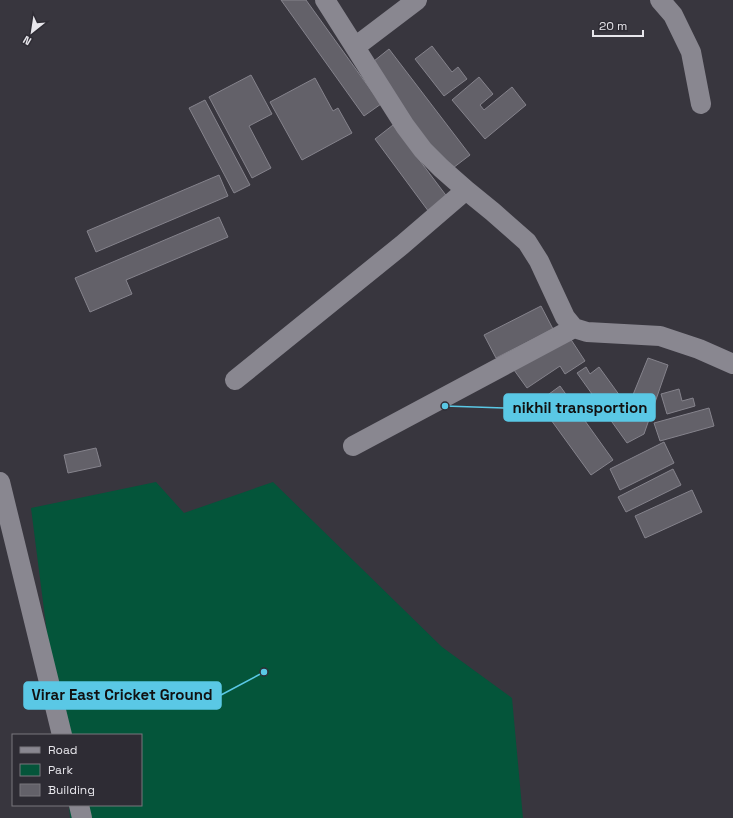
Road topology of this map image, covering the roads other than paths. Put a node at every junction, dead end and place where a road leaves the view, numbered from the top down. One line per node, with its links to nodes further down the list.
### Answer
1 (325, 0): 4 (street)
2 (417, 0): 4 (street)
3 (660, 0): 5 (street)
4 (355, 46): 6 (street)
5 (701, 104)
6 (466, 190): 7 (street); 9 (street)
7 (574, 328): 8 (street); 10 (street)
8 (733, 364)
9 (235, 380)
10 (353, 446)
11 (0, 482): 12 (street)
12 (62, 734)
13 (79, 806): 14 (street)
14 (82, 818)

